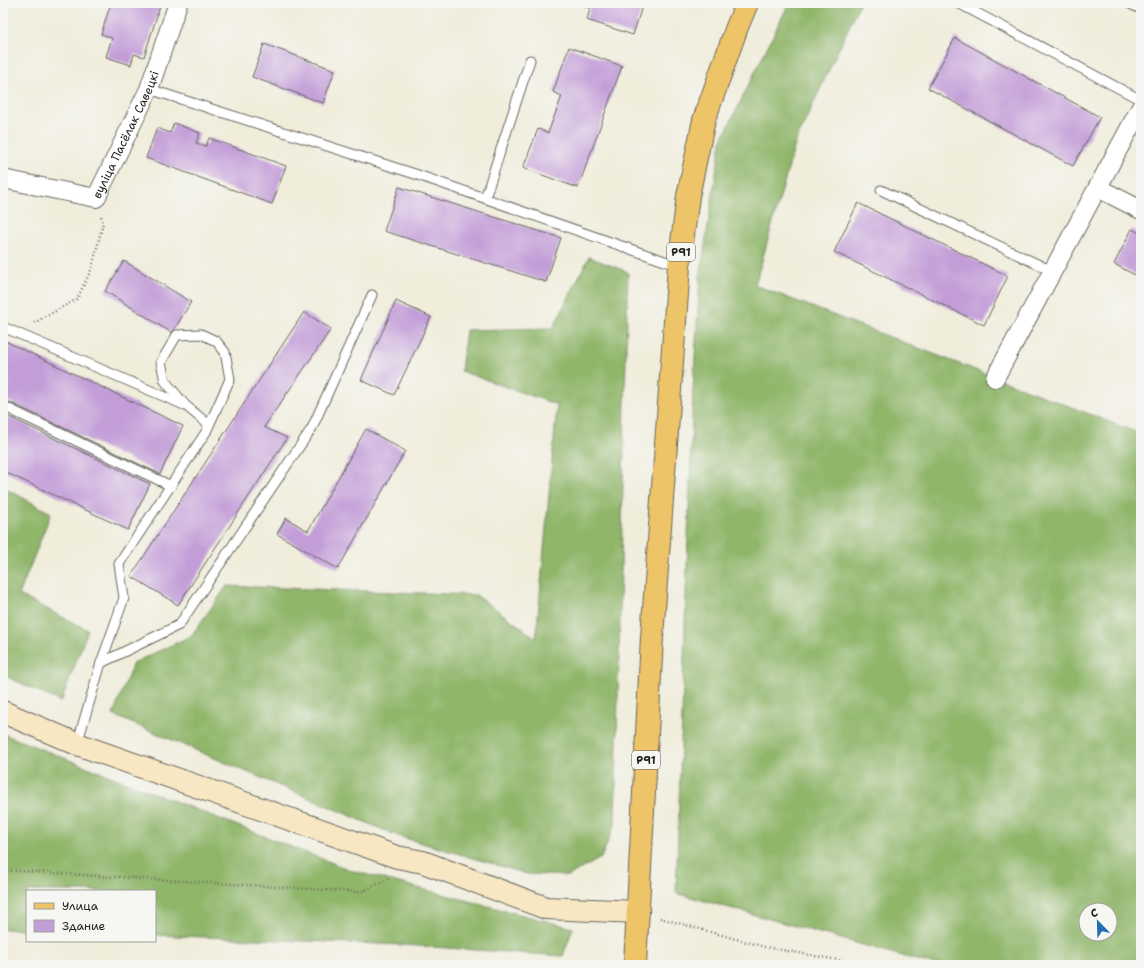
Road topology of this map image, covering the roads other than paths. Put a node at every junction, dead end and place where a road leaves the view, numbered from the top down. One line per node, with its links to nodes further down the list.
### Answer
1 (178, 3): 7 (street, вуліца Пасёлак Савецкі)
2 (747, 3): 15 (main road, Р91)
3 (958, 3): 8 (lane)
4 (1128, 3): 5 (lane)
5 (1141, 9)
6 (530, 60): 13 (lane)
7 (149, 89): 10 (street, вуліца Пасёлак Савецкі); 13 (lane)
8 (1141, 100)
9 (1141, 107): 11 (street)
10 (3, 179)
11 (1098, 188): 14 (street); 16 (street)
12 (881, 190): 16 (lane)
13 (485, 198): 15 (lane)
14 (1141, 210)
15 (679, 266): 27 (main road, Р91)
16 (1052, 271): 19 (street)
17 (372, 295): 24 (lane)
18 (3, 327): 20 (lane)
19 (995, 378)
20 (185, 405): 22 (lane); 22 (lane)
21 (3, 406): 23 (lane)
22 (209, 425): 23 (lane)
23 (171, 486): 24 (lane)
24 (101, 663): 26 (lane)
25 (3, 712): 26 (street)
26 (77, 744): 27 (street)
27 (638, 912): 28 (main road, Р91)
28 (635, 965)

